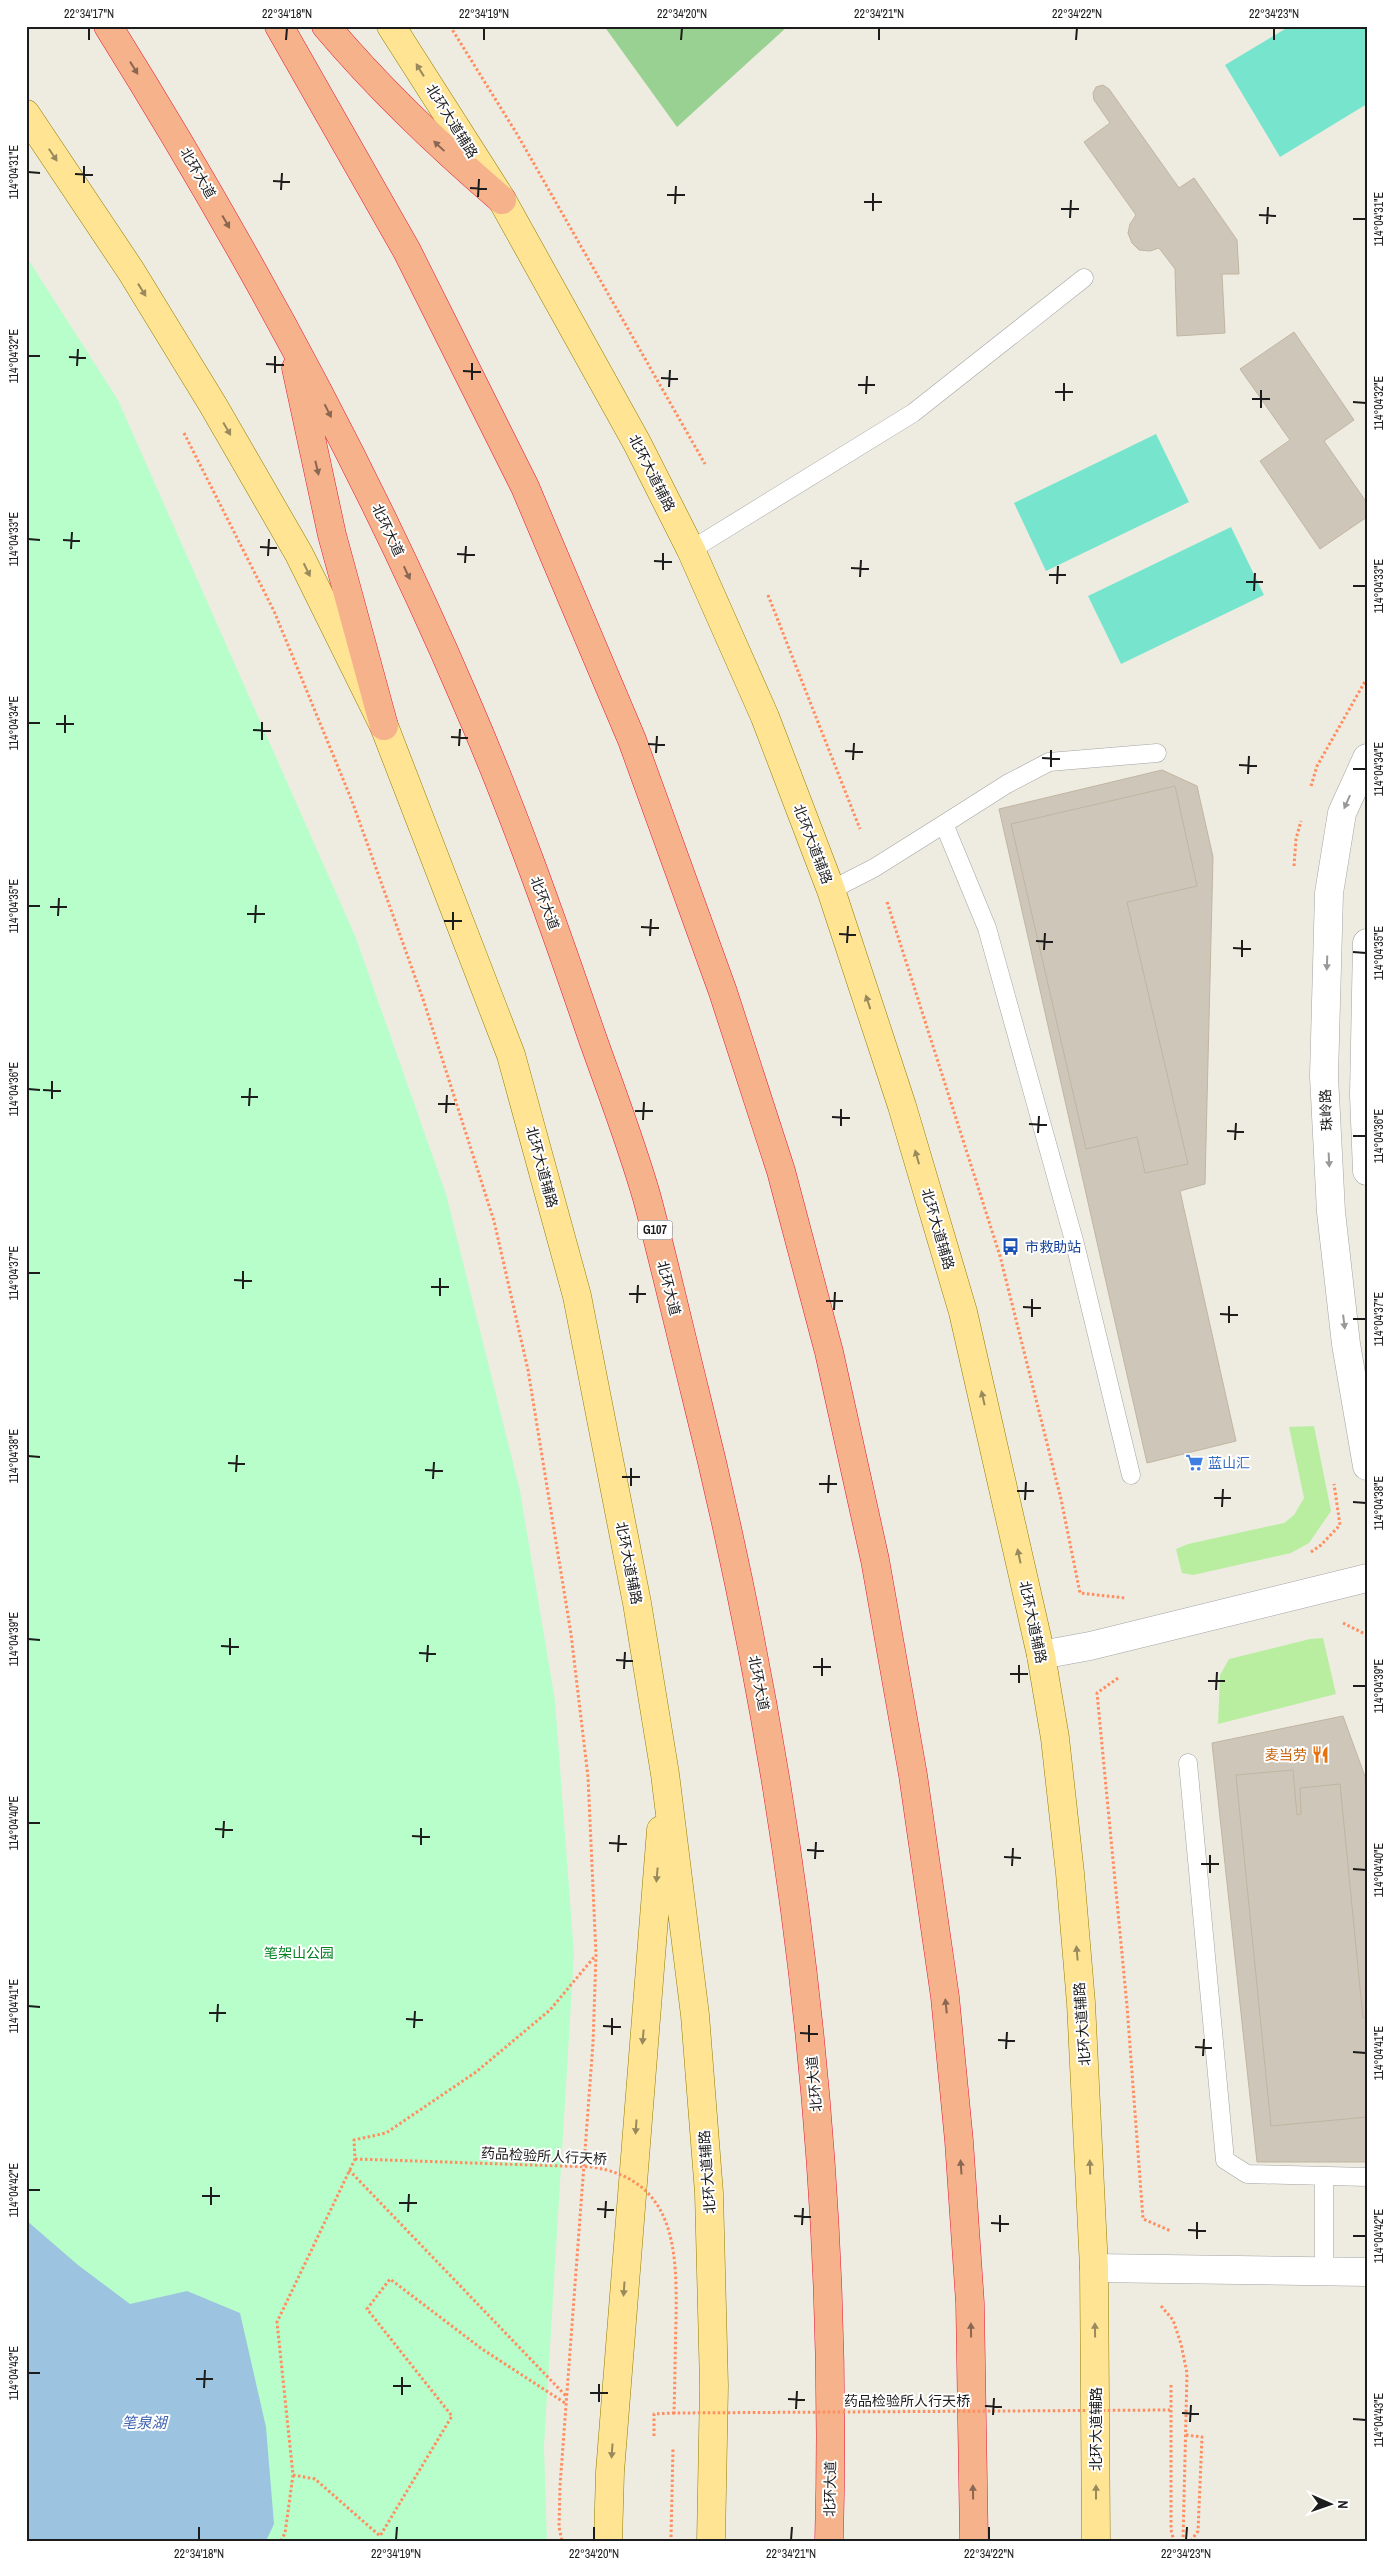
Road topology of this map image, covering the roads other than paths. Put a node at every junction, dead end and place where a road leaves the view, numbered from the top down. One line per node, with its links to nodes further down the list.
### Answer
1 (108, 26): 8 (highway, 北环大道 / G107, one-way to 8)
2 (279, 26): 31 (highway, one-way to 2)
3 (326, 26): 6 (highway, one-way to 3)
4 (391, 26): 6 (main road, 北环大道辅路, one-way to 4)
5 (26, 114): 10 (main road, 北环大道辅路, one-way to 10)
6 (502, 200): 9 (main road, 北环大道辅路)
7 (1084, 278): 9 (lane)
8 (290, 334): 10 (highway, one-way to 10); 30 (highway, 北环大道 / G107, one-way to 30)
9 (691, 550): 14 (main road, 北环大道辅路)
10 (384, 726): 22 (main road, 北环大道辅路)
11 (1157, 753): 13 (lane)
12 (1367, 758): 17 (street, 珠岭路, one-way to 17)
13 (944, 824): 14 (lane); 18 (lane)
14 (831, 890): 20 (main road, 北环大道辅路, one-way to 14)
15 (1367, 943): 16 (street)
16 (1367, 1171)
17 (1367, 1466)
18 (1131, 1475)
19 (1367, 1578): 20 (street)
20 (1041, 1655): 25 (main road, 北环大道辅路, one-way to 20)
21 (1188, 1762): 23 (lane)
22 (665, 1774): 28 (main road, one-way to 28); 29 (main road, 北环大道辅路)
23 (1324, 2176): 24 (lane); 26 (lane)
24 (1367, 2177)
25 (1094, 2268): 26 (street); 32 (main road, 北环大道辅路, one-way to 25)
26 (1324, 2272): 27 (street)
27 (1367, 2272)
28 (608, 2541)
29 (711, 2541)
30 (829, 2541)
31 (974, 2541)
32 (1096, 2541)

